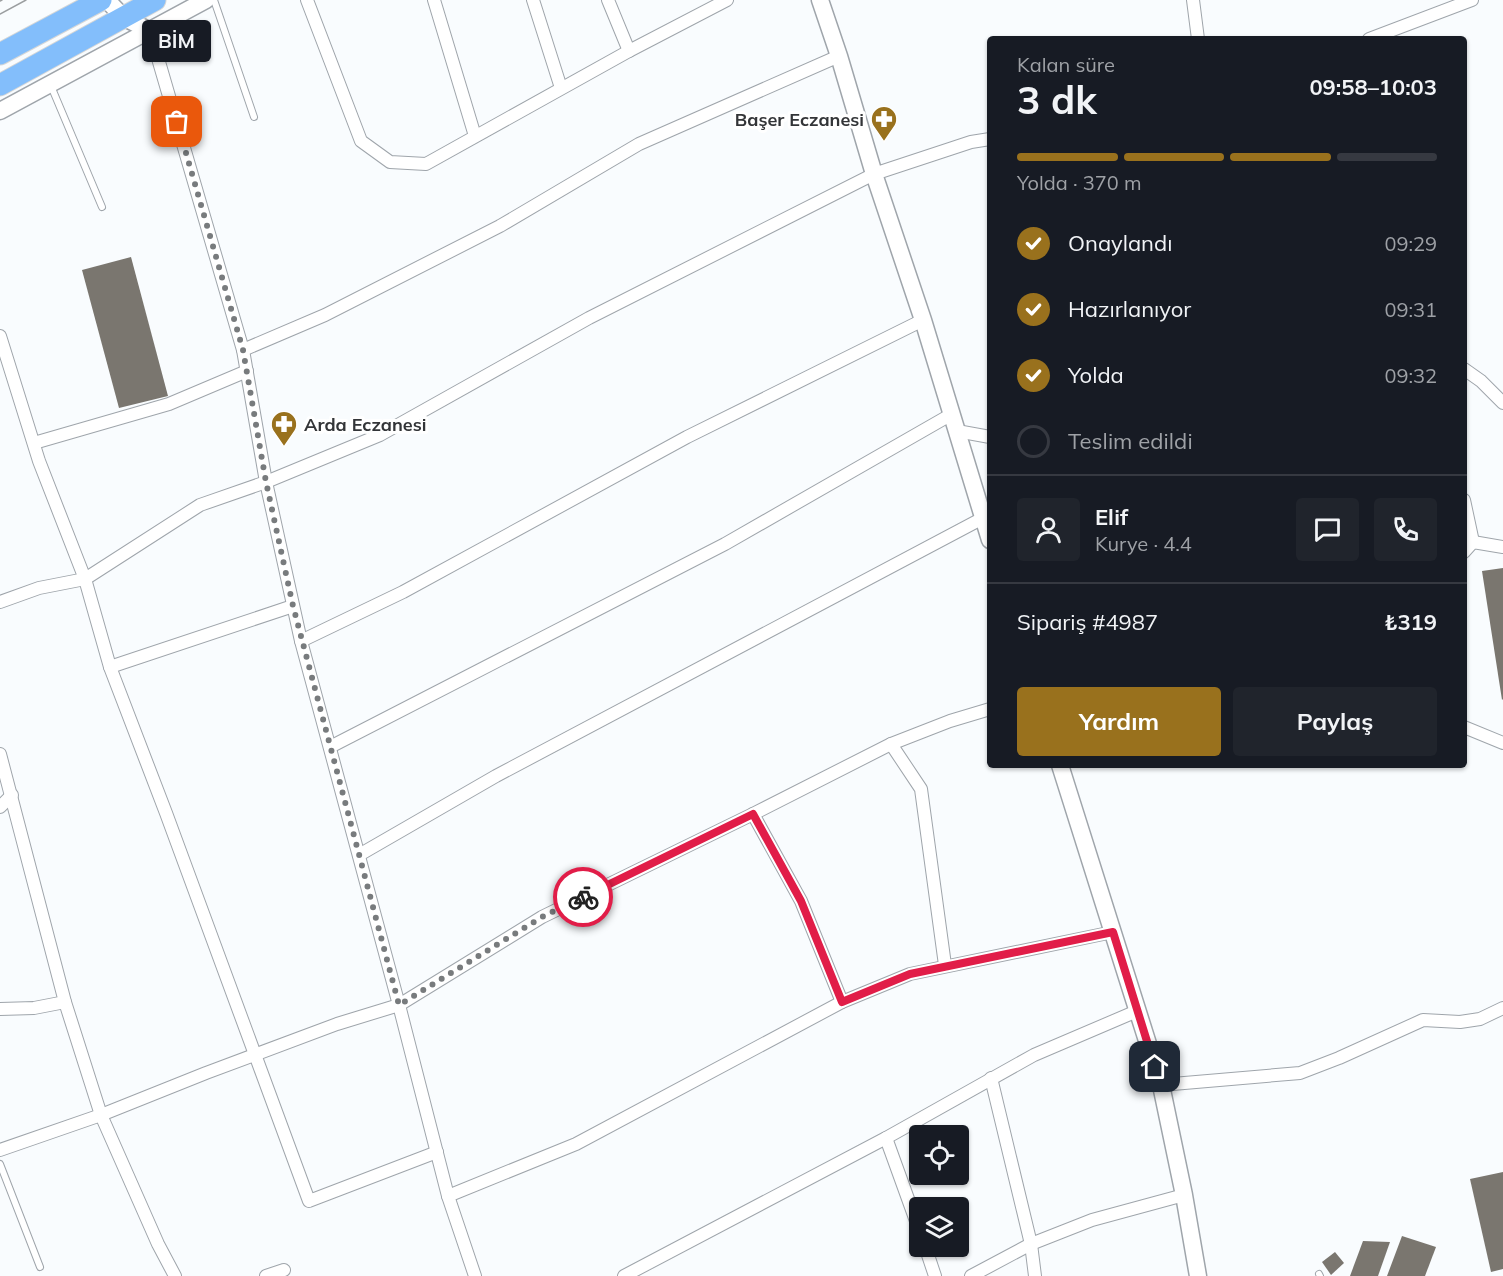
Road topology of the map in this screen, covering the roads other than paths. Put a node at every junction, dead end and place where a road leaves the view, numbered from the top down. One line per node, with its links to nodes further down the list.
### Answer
1 (101, 0): 19 (highway)
2 (107, 0): 14 (main road)
3 (157, 0): 14 (highway); 15 (main road)
4 (206, 0): 15 (main road)
5 (214, 0): 25 (lane)
6 (307, 0): 26 (street)
7 (434, 0): 26 (street)
8 (533, 0): 23 (street)
9 (608, 0): 18 (street)
10 (727, 0): 18 (street)
11 (820, 0): 20 (main road)
12 (1193, 0): 16 (street)
13 (1472, 0): 17 (street)
14 (123, 17): 15 (main road); 22 (highway)
15 (150, 31): 21 (main road); 32 (street)
16 (1198, 36)
17 (1377, 36)
18 (628, 51): 23 (street)
19 (0, 54)
20 (839, 56): 28 (main road); 32 (street)
21 (51, 84): 24 (main road); 29 (lane)
22 (0, 85)
23 (561, 88): 26 (street)
24 (0, 111)
25 (254, 117)
26 (475, 136)
27 (987, 139): 28 (street)
28 (874, 174): 30 (main road); 40 (street)
29 (102, 207)
30 (923, 320): 36 (main road); 50 (street)
31 (0, 336): 39 (street)
32 (243, 350): 33 (street)
33 (247, 371): 39 (street); 40 (street)
34 (1467, 371): 35 (street)
35 (1503, 403)
36 (952, 414): 37 (main road); 56 (street)
37 (957, 431): 38 (street); 42 (main road)
38 (987, 436)
39 (34, 443): 47 (street)
40 (266, 482): 47 (street); 49 (street)
41 (1467, 514): 44 (street)
42 (983, 518): 43 (main road); 62 (street)
43 (987, 531)
44 (1473, 542): 45 (street); 46 (street)
45 (1503, 547)
46 (1467, 549)
47 (85, 579): 48 (street); 51 (street)
48 (0, 602)
49 (293, 606): 50 (street); 51 (street)
50 (301, 641): 56 (street)
51 (110, 667): 71 (street)
52 (987, 710): 55 (street)
53 (1467, 728): 54 (street)
54 (1503, 743)
55 (891, 744): 61 (street); 64 (street)
56 (330, 747): 62 (street)
57 (0, 754): 59 (street)
58 (1061, 768): 63 (main road)
59 (12, 795): 60 (street); 65 (street)
60 (0, 807)
61 (753, 814): 66 (street); 67 (street)
62 (358, 855): 67 (street)
63 (1113, 932): 64 (street); 70 (main road)
64 (945, 965): 66 (street)
65 (66, 1002): 69 (street); 74 (street)
66 (842, 1002): 80 (street)
67 (399, 1005): 71 (street); 77 (street)
68 (1503, 1008): 73 (street)
69 (0, 1009)
70 (1137, 1011): 72 (street); 73 (main road)
71 (254, 1055): 74 (street); 77 (street)
72 (991, 1078): 75 (street); 82 (street)
73 (1161, 1085): 79 (main road)
74 (101, 1115): 76 (street); 86 (street)
75 (886, 1138): 81 (street); 89 (street)
76 (0, 1150)
77 (436, 1152): 80 (street)
78 (0, 1164): 84 (lane)
79 (1184, 1195): 82 (street); 93 (main road)
80 (448, 1196): 88 (street)
81 (909, 1202)
82 (1030, 1244): 91 (street); 92 (street)
83 (929, 1257): 90 (street)
84 (40, 1267)
85 (284, 1270): 87 (street)
86 (175, 1276)
87 (266, 1276)
88 (475, 1276)
89 (624, 1276)
90 (935, 1276)
91 (971, 1276)
92 (1035, 1276)
93 (1198, 1276)

